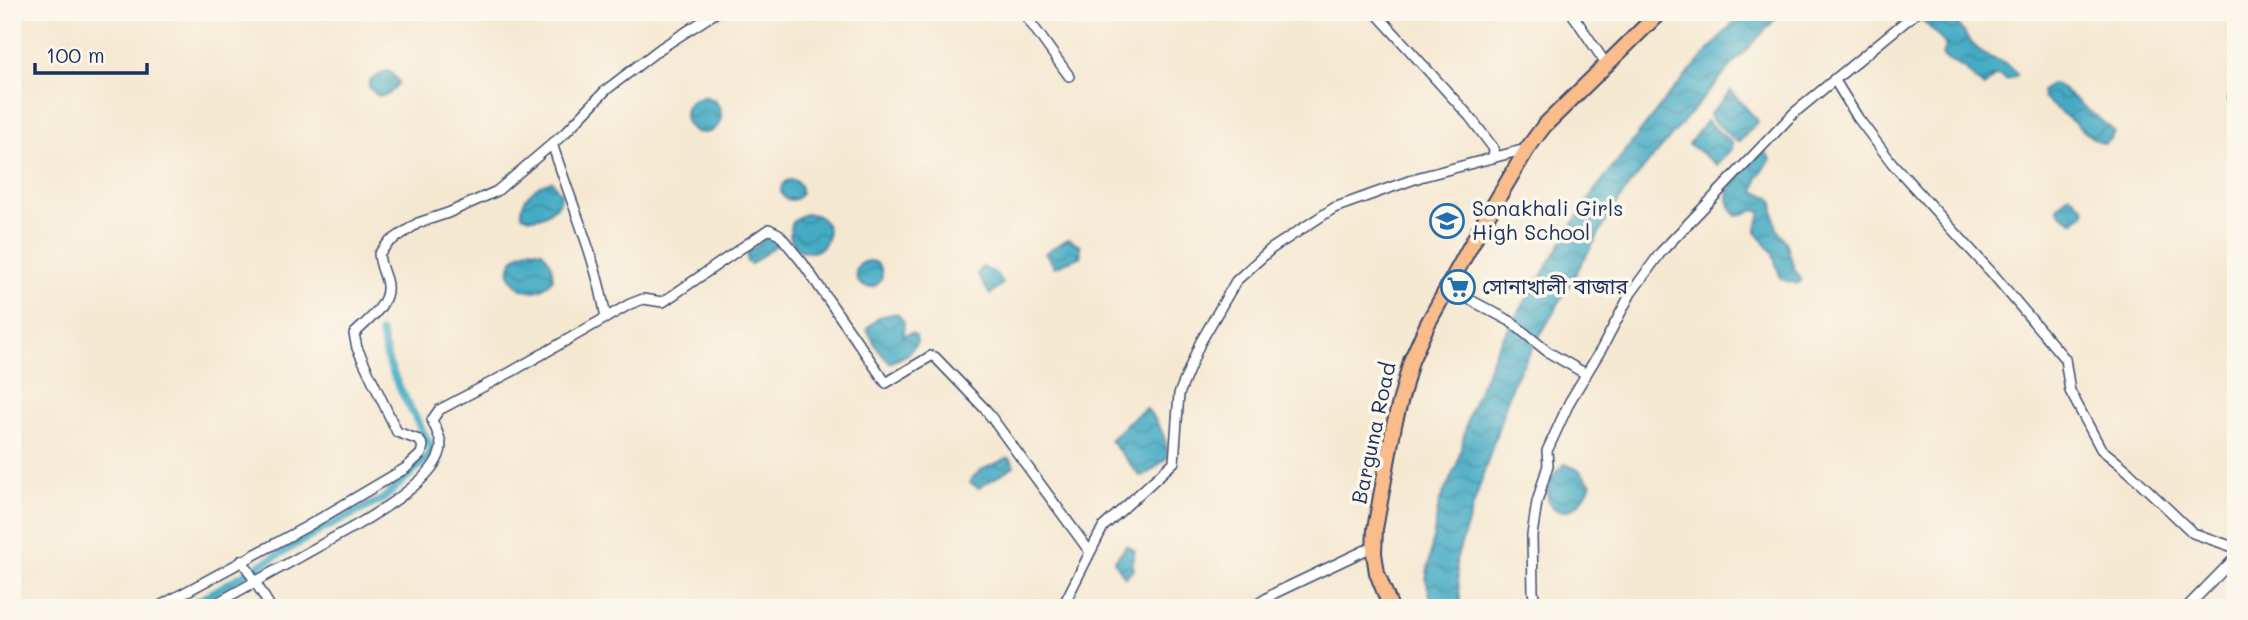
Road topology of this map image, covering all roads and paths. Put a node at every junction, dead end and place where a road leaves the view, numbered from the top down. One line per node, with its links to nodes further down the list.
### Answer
1 (717, 12): 12 (street)
2 (1023, 12): 9 (street)
3 (1375, 12): 14 (street)
4 (1571, 12): 7 (street)
5 (1660, 12): 7 (main road, Barguna Road)
6 (1917, 12): 10 (street)
7 (1606, 64): 13 (main road, Barguna Road)
8 (2236, 74): 11 (street)
9 (1069, 76)
10 (1834, 79): 17 (street); 19 (street)
11 (2236, 113)
12 (552, 143): 16 (street); 22 (street)
13 (1527, 149): 14 (street); 15 (main road, Barguna Road)
14 (1493, 158): 20 (street)
15 (1446, 287): 17 (street); 18 (main road, Barguna Road)
16 (606, 318): 20 (street); 23 (street)
17 (1586, 374): 30 (street)
18 (1374, 546): 28 (street); 29 (main road, Barguna Road)
19 (2236, 548)
20 (1090, 552): 27 (street)
21 (2236, 557): 31 (street)
22 (242, 560): 23 (street); 24 (street)
23 (256, 582): 25 (street); 26 (street)
24 (156, 608)
25 (208, 608)
26 (271, 608)
27 (1062, 608)
28 (1251, 608)
29 (1391, 608)
30 (1537, 608)
31 (2186, 608)

